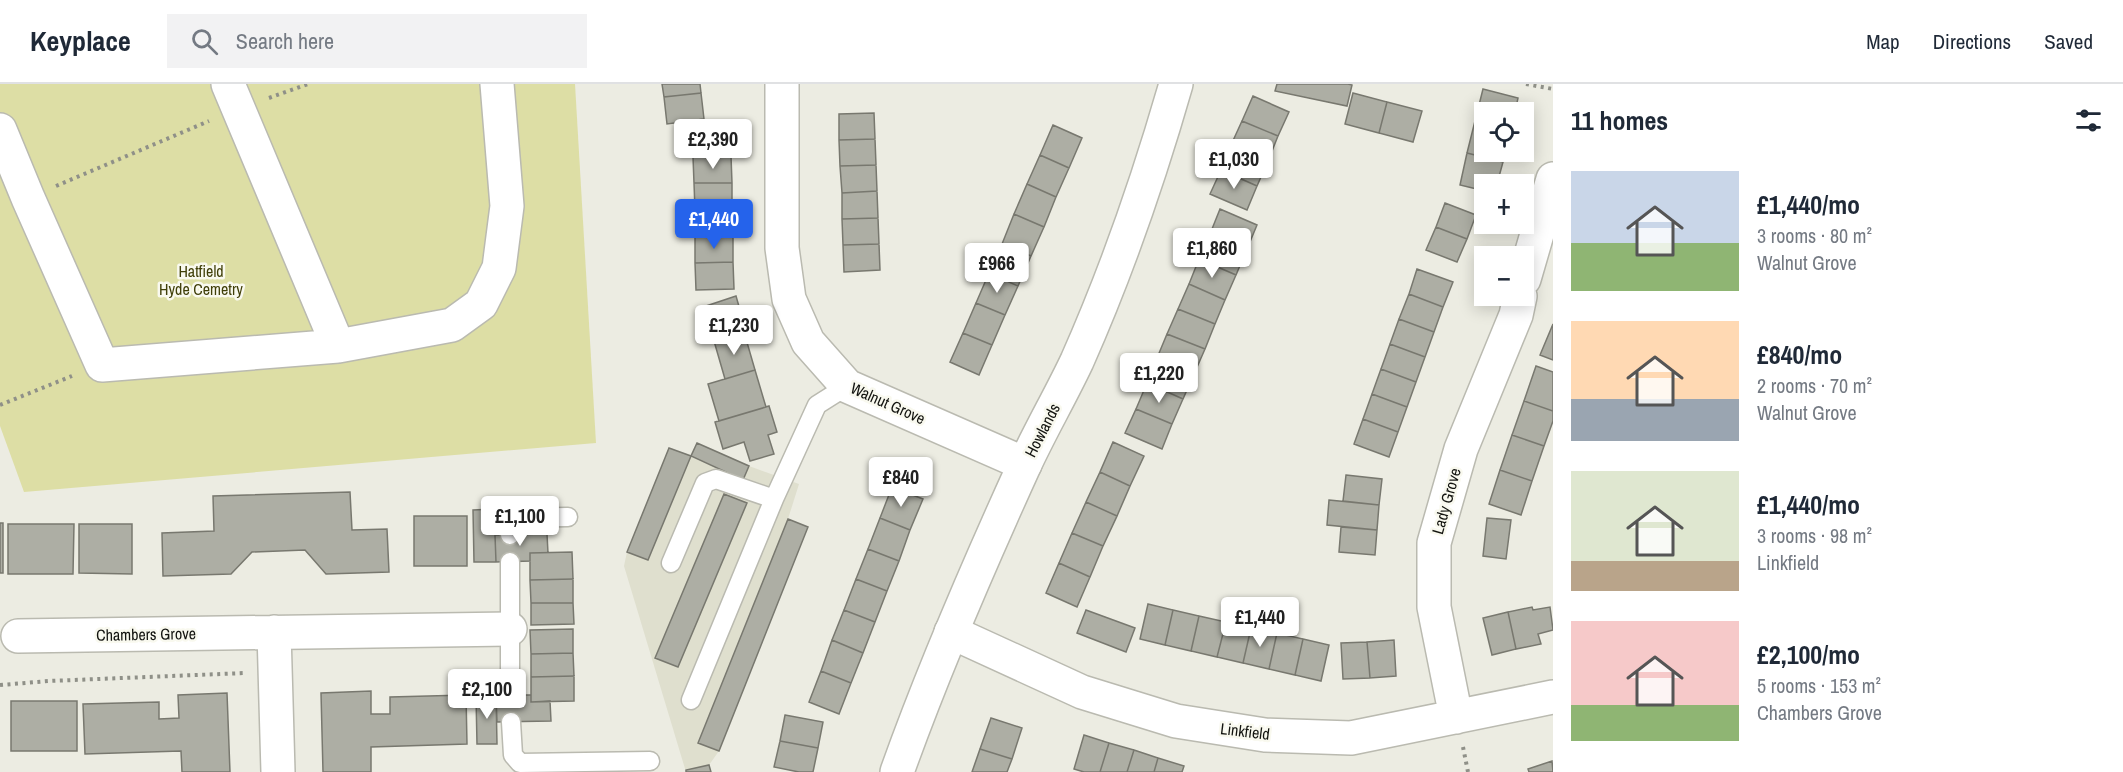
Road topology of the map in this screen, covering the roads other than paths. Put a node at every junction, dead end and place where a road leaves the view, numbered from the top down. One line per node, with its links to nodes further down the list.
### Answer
1 (497, 84): 9 (street)
2 (782, 84): 10 (street, Walnut Grove)
3 (1176, 84): 11 (street, Howlands)
4 (233, 96): 9 (street)
5 (0, 130): 9 (street)
6 (1553, 179): 7 (street)
7 (1534, 246)
8 (1518, 306): 24 (street, Lady Grove)
9 (339, 346)
10 (847, 386): 11 (street, Walnut Grove); 12 (lane)
11 (1025, 464): 19 (street, Howlands)
12 (774, 499): 16 (lane); 23 (lane)
13 (568, 517): 14 (lane)
14 (510, 535)
15 (510, 561): 17 (lane)
16 (671, 563)
17 (510, 628): 18 (street, Chambers Grove); 21 (lane)
18 (274, 632): 20 (street, Chambers Grove); 27 (street)
19 (951, 632): 24 (street, Linkfield); 28 (street, Howlands)
20 (18, 636)
21 (510, 695)
22 (1553, 697): 24 (street, Linkfield)
23 (691, 700)
24 (1456, 717)
25 (511, 722): 26 (lane)
26 (650, 761)
27 (278, 772)
28 (897, 772)

